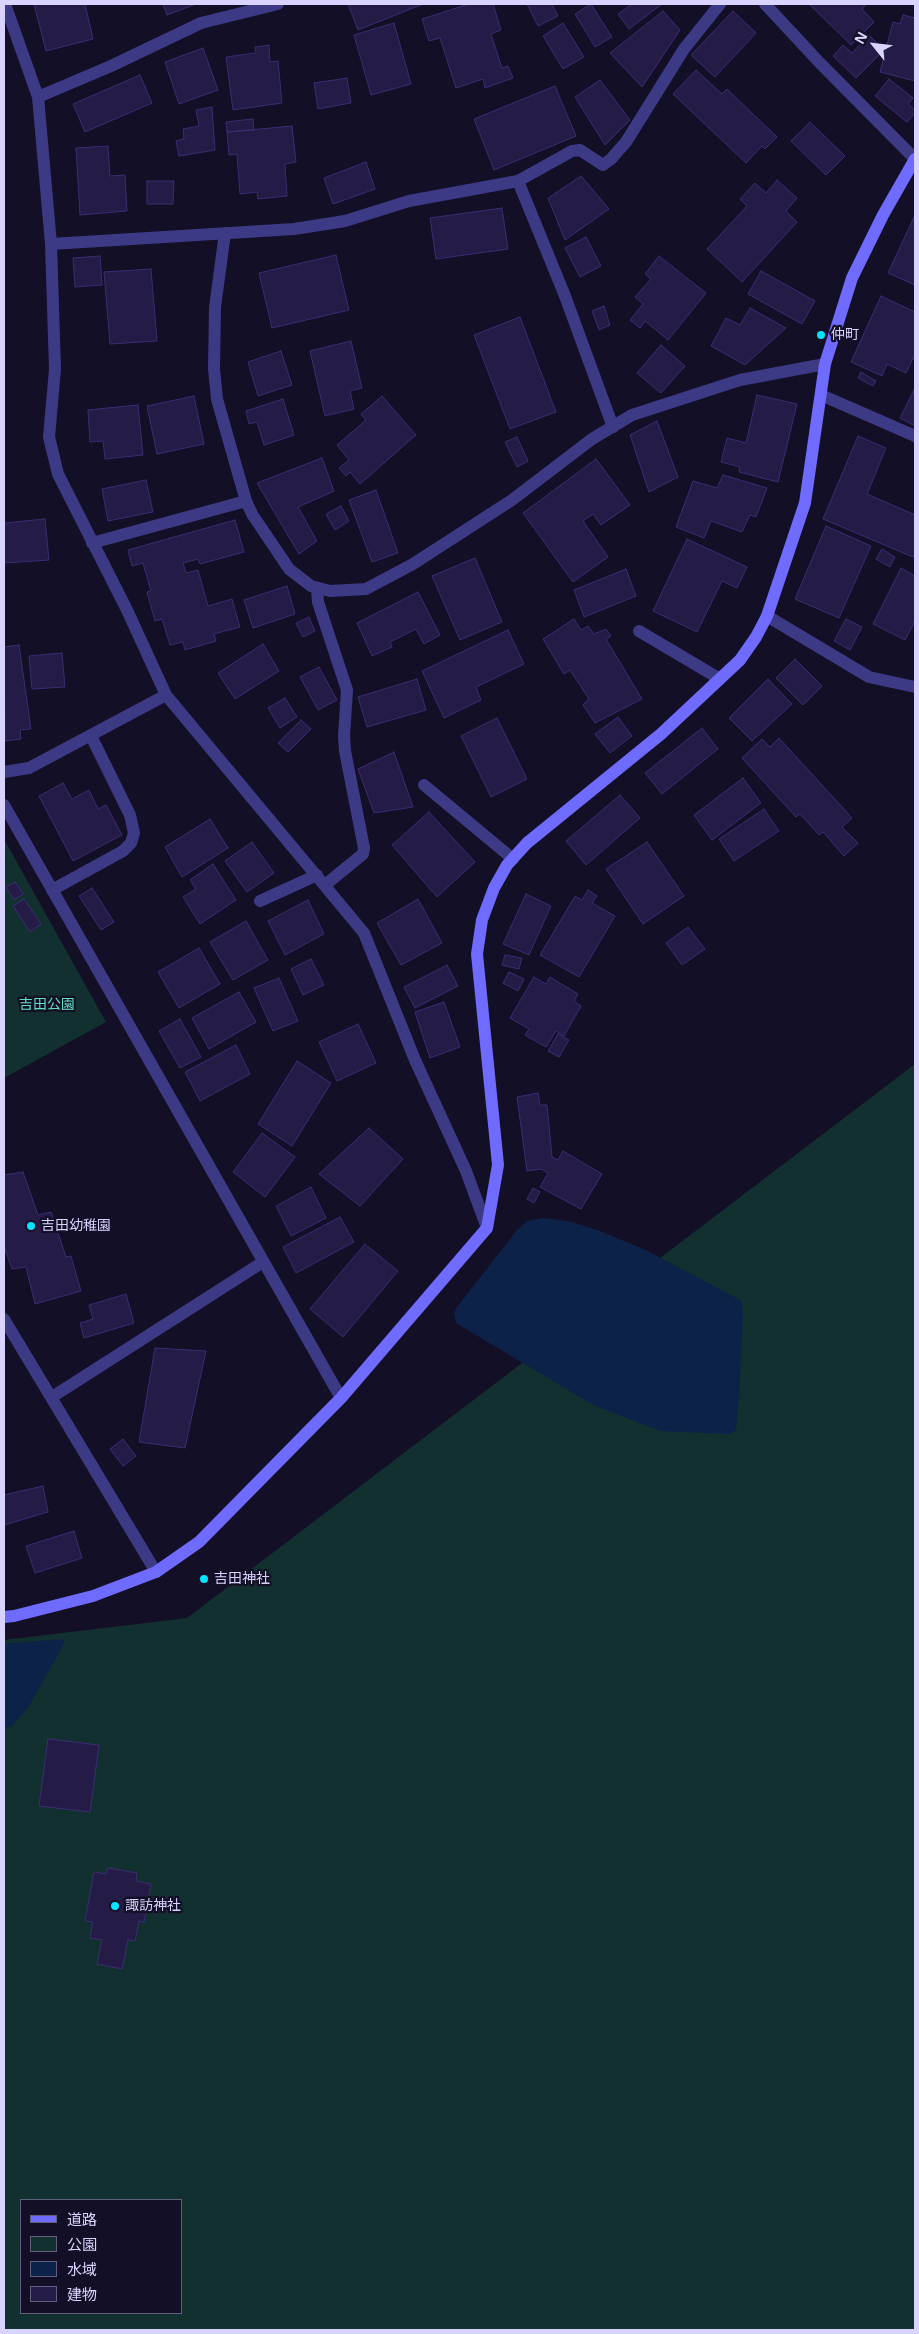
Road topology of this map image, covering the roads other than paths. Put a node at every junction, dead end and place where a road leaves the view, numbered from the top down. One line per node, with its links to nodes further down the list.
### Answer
1 (5, 4): 5 (street)
2 (278, 4): 5 (street)
3 (720, 4): 7 (street)
4 (766, 4): 6 (street)
5 (38, 97): 9 (street)
6 (915, 159): 10 (street)
7 (518, 181): 8 (street); 12 (street)
8 (224, 233): 9 (street); 14 (street)
9 (51, 244): 15 (street)
10 (825, 364): 11 (street); 12 (street)
11 (821, 395): 13 (street); 17 (street)
12 (613, 426): 16 (street)
13 (915, 436)
14 (246, 501): 15 (street); 16 (street)
15 (92, 543): 21 (street)
16 (317, 588): 27 (street)
17 (767, 616): 19 (street); 20 (street)
18 (639, 631): 19 (street)
19 (720, 679): 26 (street)
20 (915, 687)
21 (166, 695): 22 (street); 27 (street)
22 (91, 736): 23 (street); 28 (street)
23 (4, 772)
24 (424, 785): 26 (street)
25 (4, 805): 28 (street)
26 (513, 859): 30 (street)
27 (321, 880): 29 (street); 30 (street)
28 (52, 890): 31 (street)
29 (260, 901)
30 (487, 1228): 34 (street)
31 (263, 1262): 33 (street); 34 (street)
32 (4, 1319): 33 (street)
33 (52, 1397): 35 (street)
34 (341, 1398): 35 (street)
35 (156, 1572): 37 (street)
36 (4, 1607): 37 (street)
37 (9, 1616)

